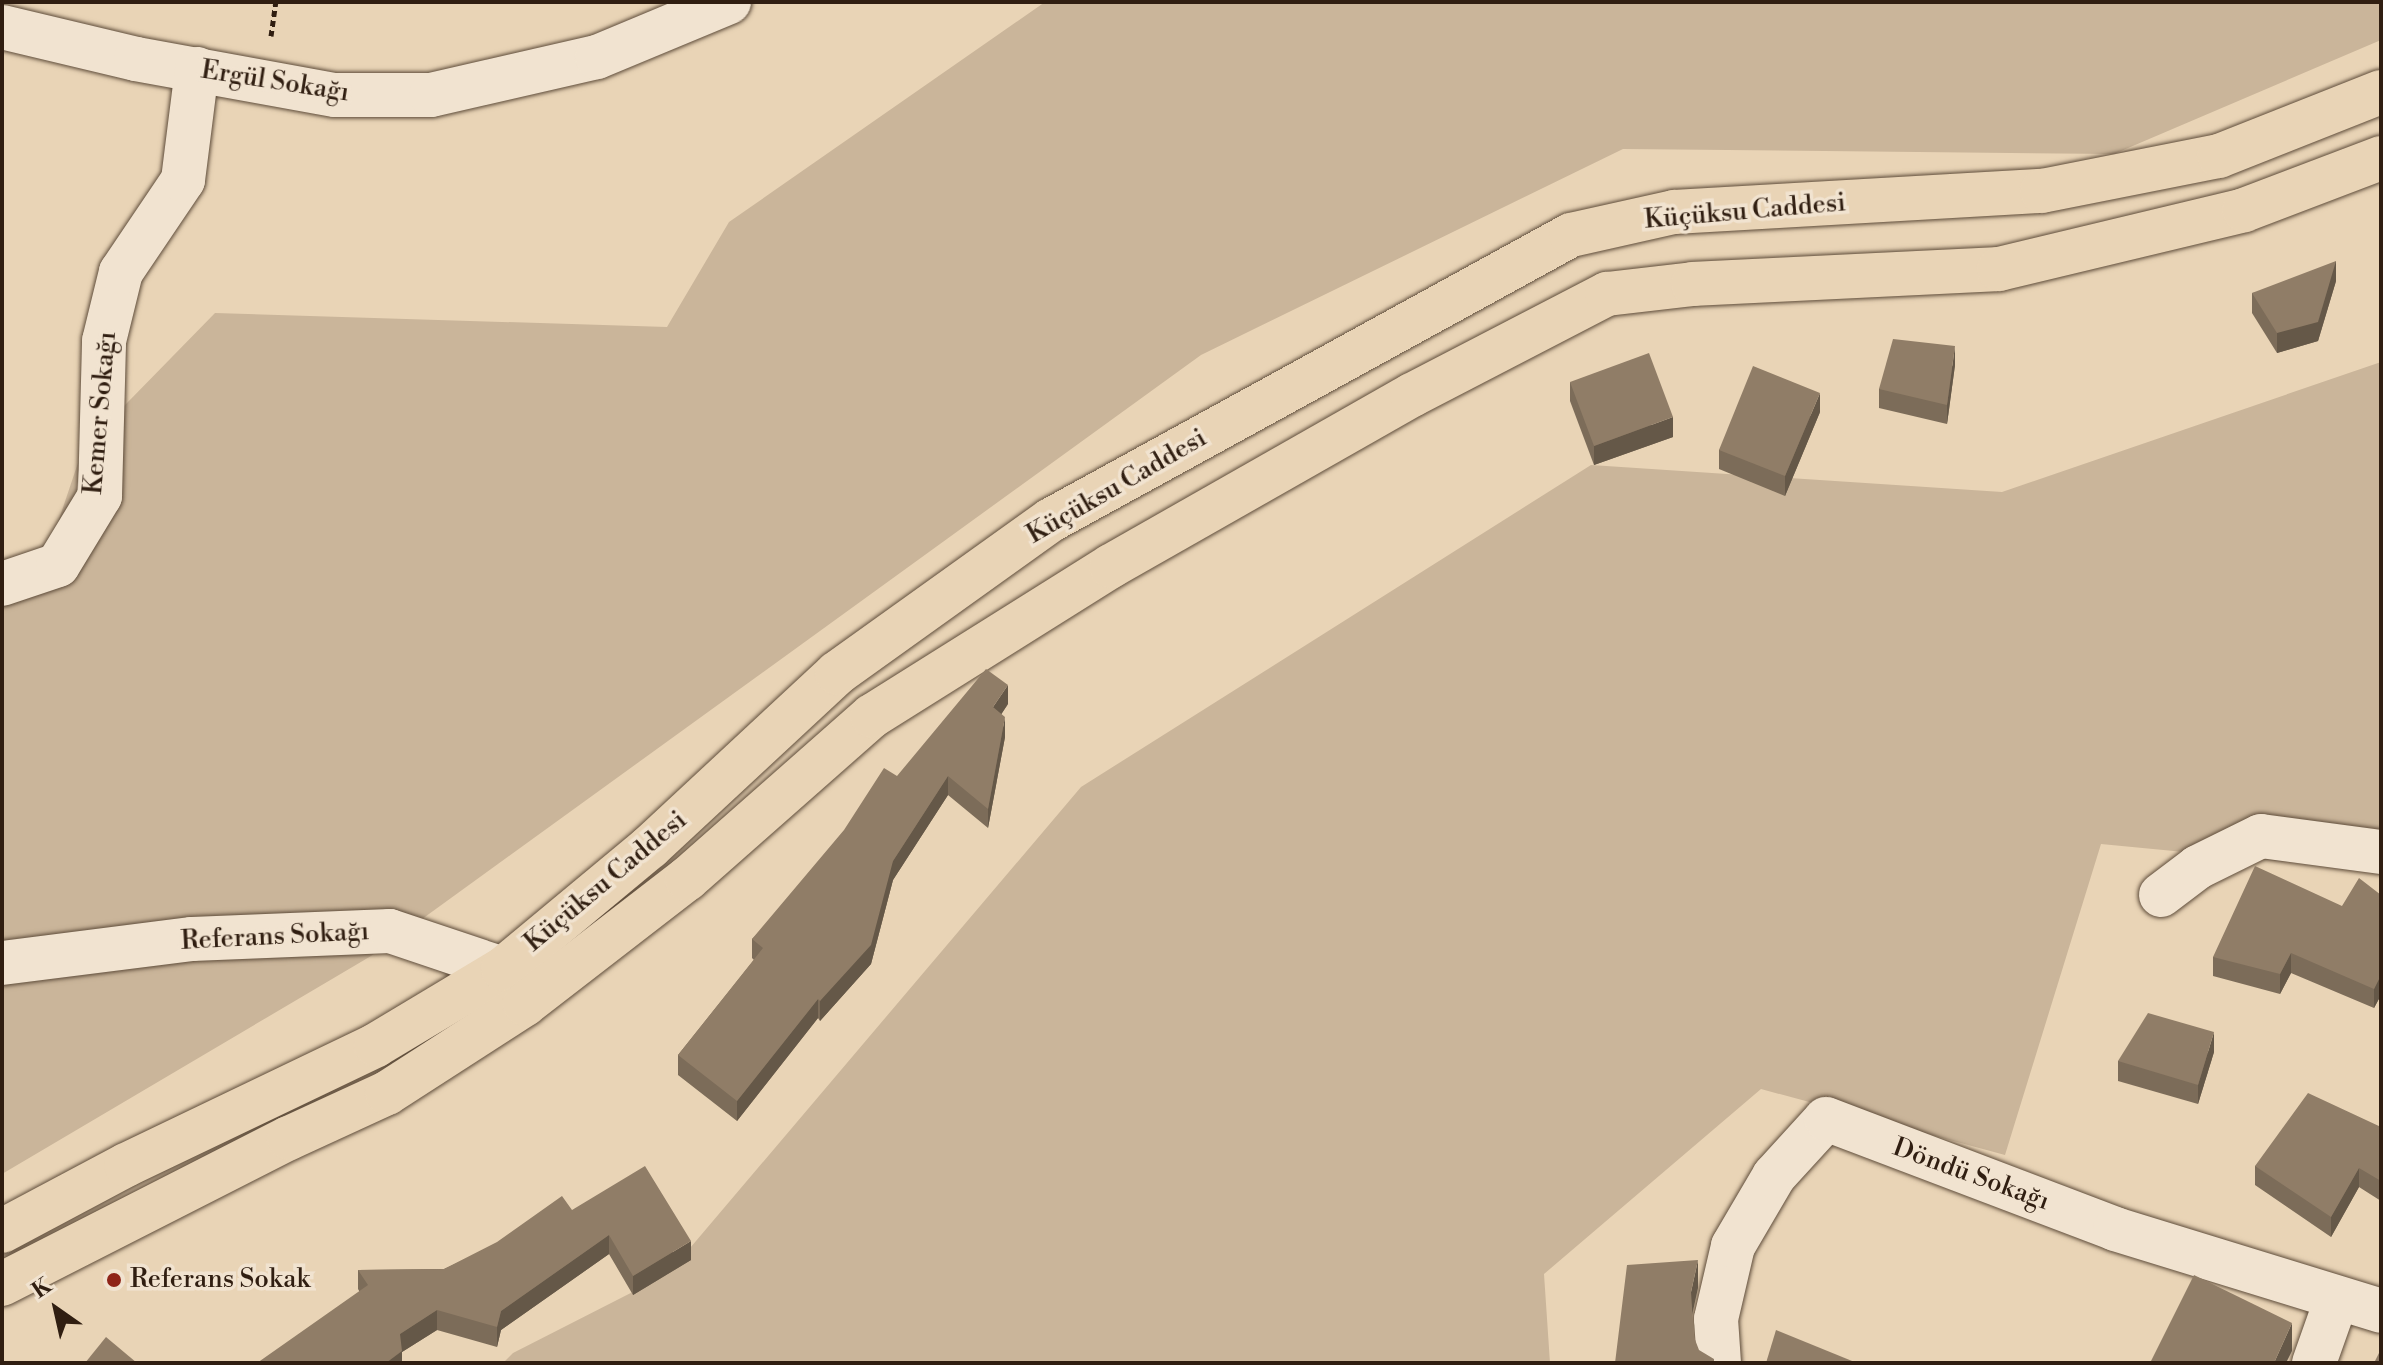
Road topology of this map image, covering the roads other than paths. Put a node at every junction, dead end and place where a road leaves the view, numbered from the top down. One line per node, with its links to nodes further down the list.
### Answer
1 (729, 2): 3 (street, Ergül Sokağı)
2 (2, 27): 3 (street, Ergül Sokağı)
3 (197, 69): 6 (street, Kemer Sokağı)
4 (2381, 92): 10 (main road, Küçüksu Caddesi)
5 (2381, 158): 10 (main road, Küçüksu Caddesi)
6 (2, 584)
7 (2381, 852): 8 (street)
8 (2161, 895)
9 (2, 963): 10 (street, Referans Sokağı)
10 (514, 986): 11 (main road, Küçüksu Caddesi); 12 (main road, Küçüksu Caddesi)
11 (2, 1231)
12 (2, 1284)
13 (2337, 1298): 14 (street, Döndü Sokağı); 15 (street, Döndü Sokağı); 16 (street)
14 (2381, 1311)
15 (1719, 1363)
16 (2314, 1363)

